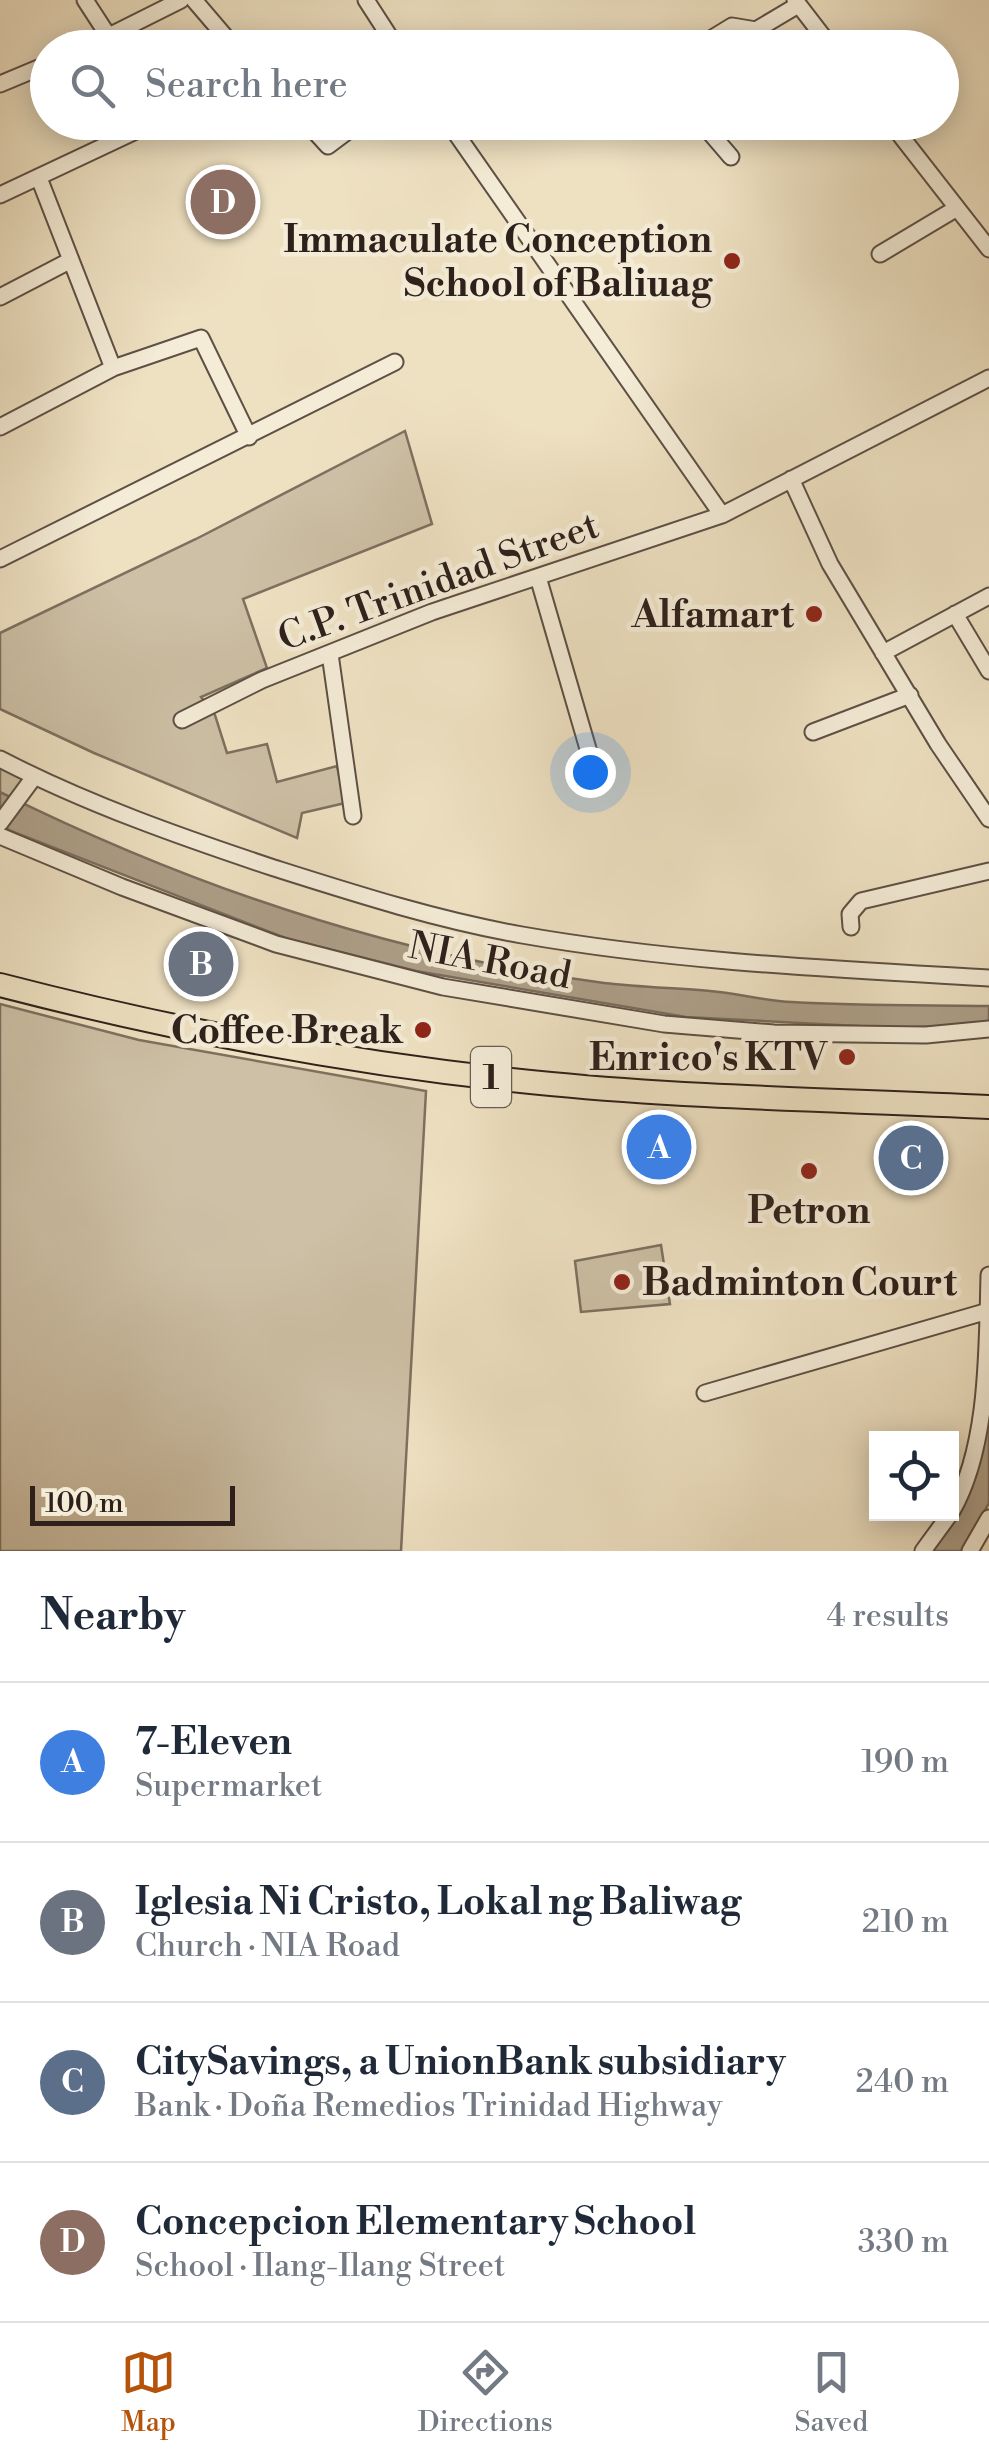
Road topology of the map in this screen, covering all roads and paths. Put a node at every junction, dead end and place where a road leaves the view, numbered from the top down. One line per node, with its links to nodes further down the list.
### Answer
1 (84, 0): 6 (street)
2 (180, 0): 7 (street)
3 (194, 0): 8 (street)
4 (366, 0): 9 (street)
5 (796, 2): 11 (street); 13 (street)
6 (104, 30)
7 (122, 30)
8 (220, 30)
9 (385, 30)
10 (725, 30): 12 (street)
11 (756, 30)
12 (756, 30)
13 (818, 30)
14 (30, 72): 15 (street)
15 (0, 84)
16 (117, 140): 21 (street)
17 (461, 140): 34 (street)
18 (716, 140): 20 (street)
19 (904, 140): 23 (street)
20 (731, 157)
21 (38, 178): 22 (street); 26 (street)
22 (0, 195)
23 (957, 208): 24 (street); 25 (street)
24 (989, 249)
25 (880, 254)
26 (71, 260): 27 (street); 29 (street)
27 (0, 297)
28 (395, 362): 32 (street)
29 (114, 368): 31 (street); 32 (street)
30 (989, 378): 33 (street, C.P. Trinidad Street)
31 (0, 428)
32 (249, 436): 35 (street)
33 (792, 479): 34 (street, C.P. Trinidad Street); 39 (street)
34 (722, 514): 36 (street, C.P. Trinidad Street)
35 (0, 560)
36 (538, 577): 40 (street, C.P. Trinidad Street); 46 (street)
37 (989, 596): 38 (street)
38 (955, 614): 39 (street); 41 (street)
39 (882, 653): 42 (street)
40 (330, 654): 43 (street, C.P. Trinidad Street); 49 (street)
41 (989, 671)
42 (910, 695): 44 (street); 48 (street)
43 (182, 720)
44 (812, 732)
45 (0, 759): 47 (street)
46 (594, 766)
47 (34, 776): 50 (street); 54 (street)
48 (986, 808)
49 (353, 816)
50 (0, 824)
51 (0, 836): 56 (street, NIA Road)
52 (989, 872): 53 (street)
53 (850, 927)
54 (989, 978)
55 (0, 985): 57 (highway, 1)
56 (989, 1029)
57 (989, 1107)
58 (989, 1275): 59 (street)
59 (988, 1311): 60 (street); 61 (street)
60 (704, 1393)
61 (959, 1491)
62 (989, 1518): 65 (street)
63 (945, 1521): 64 (street)
64 (923, 1551)
65 (970, 1551)

